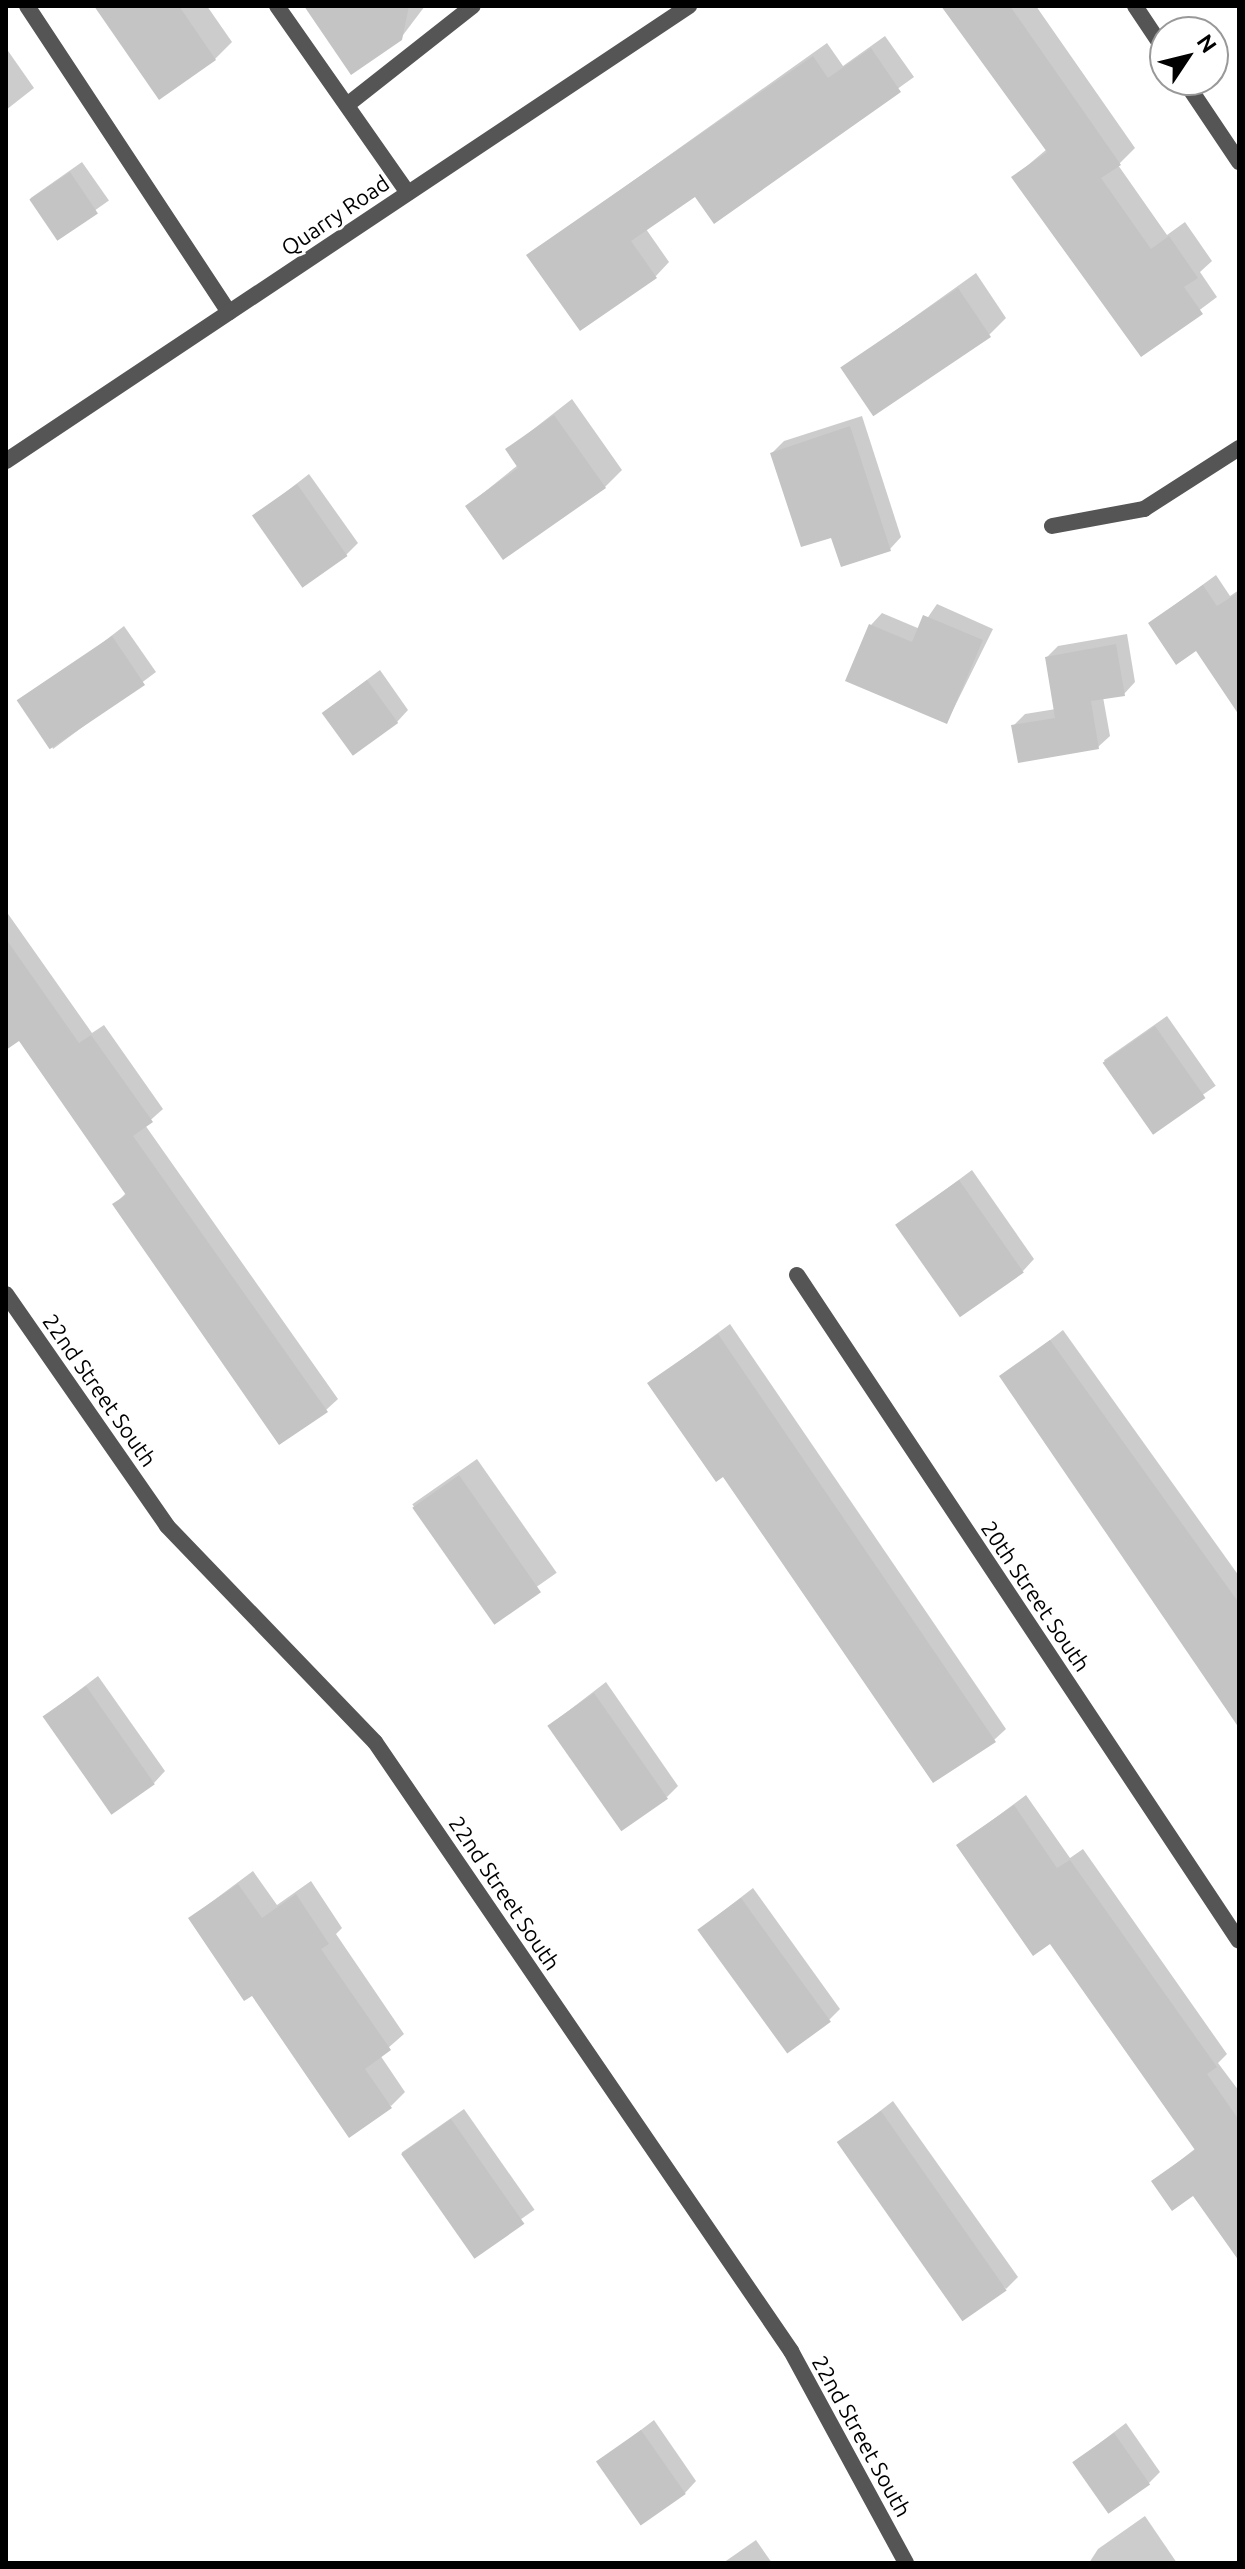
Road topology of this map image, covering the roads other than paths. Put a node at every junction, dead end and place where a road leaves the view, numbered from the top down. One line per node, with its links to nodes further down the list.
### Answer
1 (27, 6): 11 (street)
2 (277, 6): 8 (street)
3 (473, 6): 8 (street)
4 (689, 6): 10 (street, Quarry Road)
5 (1135, 6): 6 (street)
6 (1149, 27)
7 (1195, 96): 9 (street)
8 (347, 105): 10 (street)
9 (1239, 162)
10 (408, 193): 11 (street, Quarry Road)
11 (229, 312): 13 (street, Quarry Road)
12 (1239, 448): 14 (street)
13 (6, 461)
14 (1052, 526)
15 (797, 1275): 17 (street, 20th Street South)
16 (6, 1294): 18 (street, 22nd Street South)
17 (1239, 1941)
18 (906, 2563)

